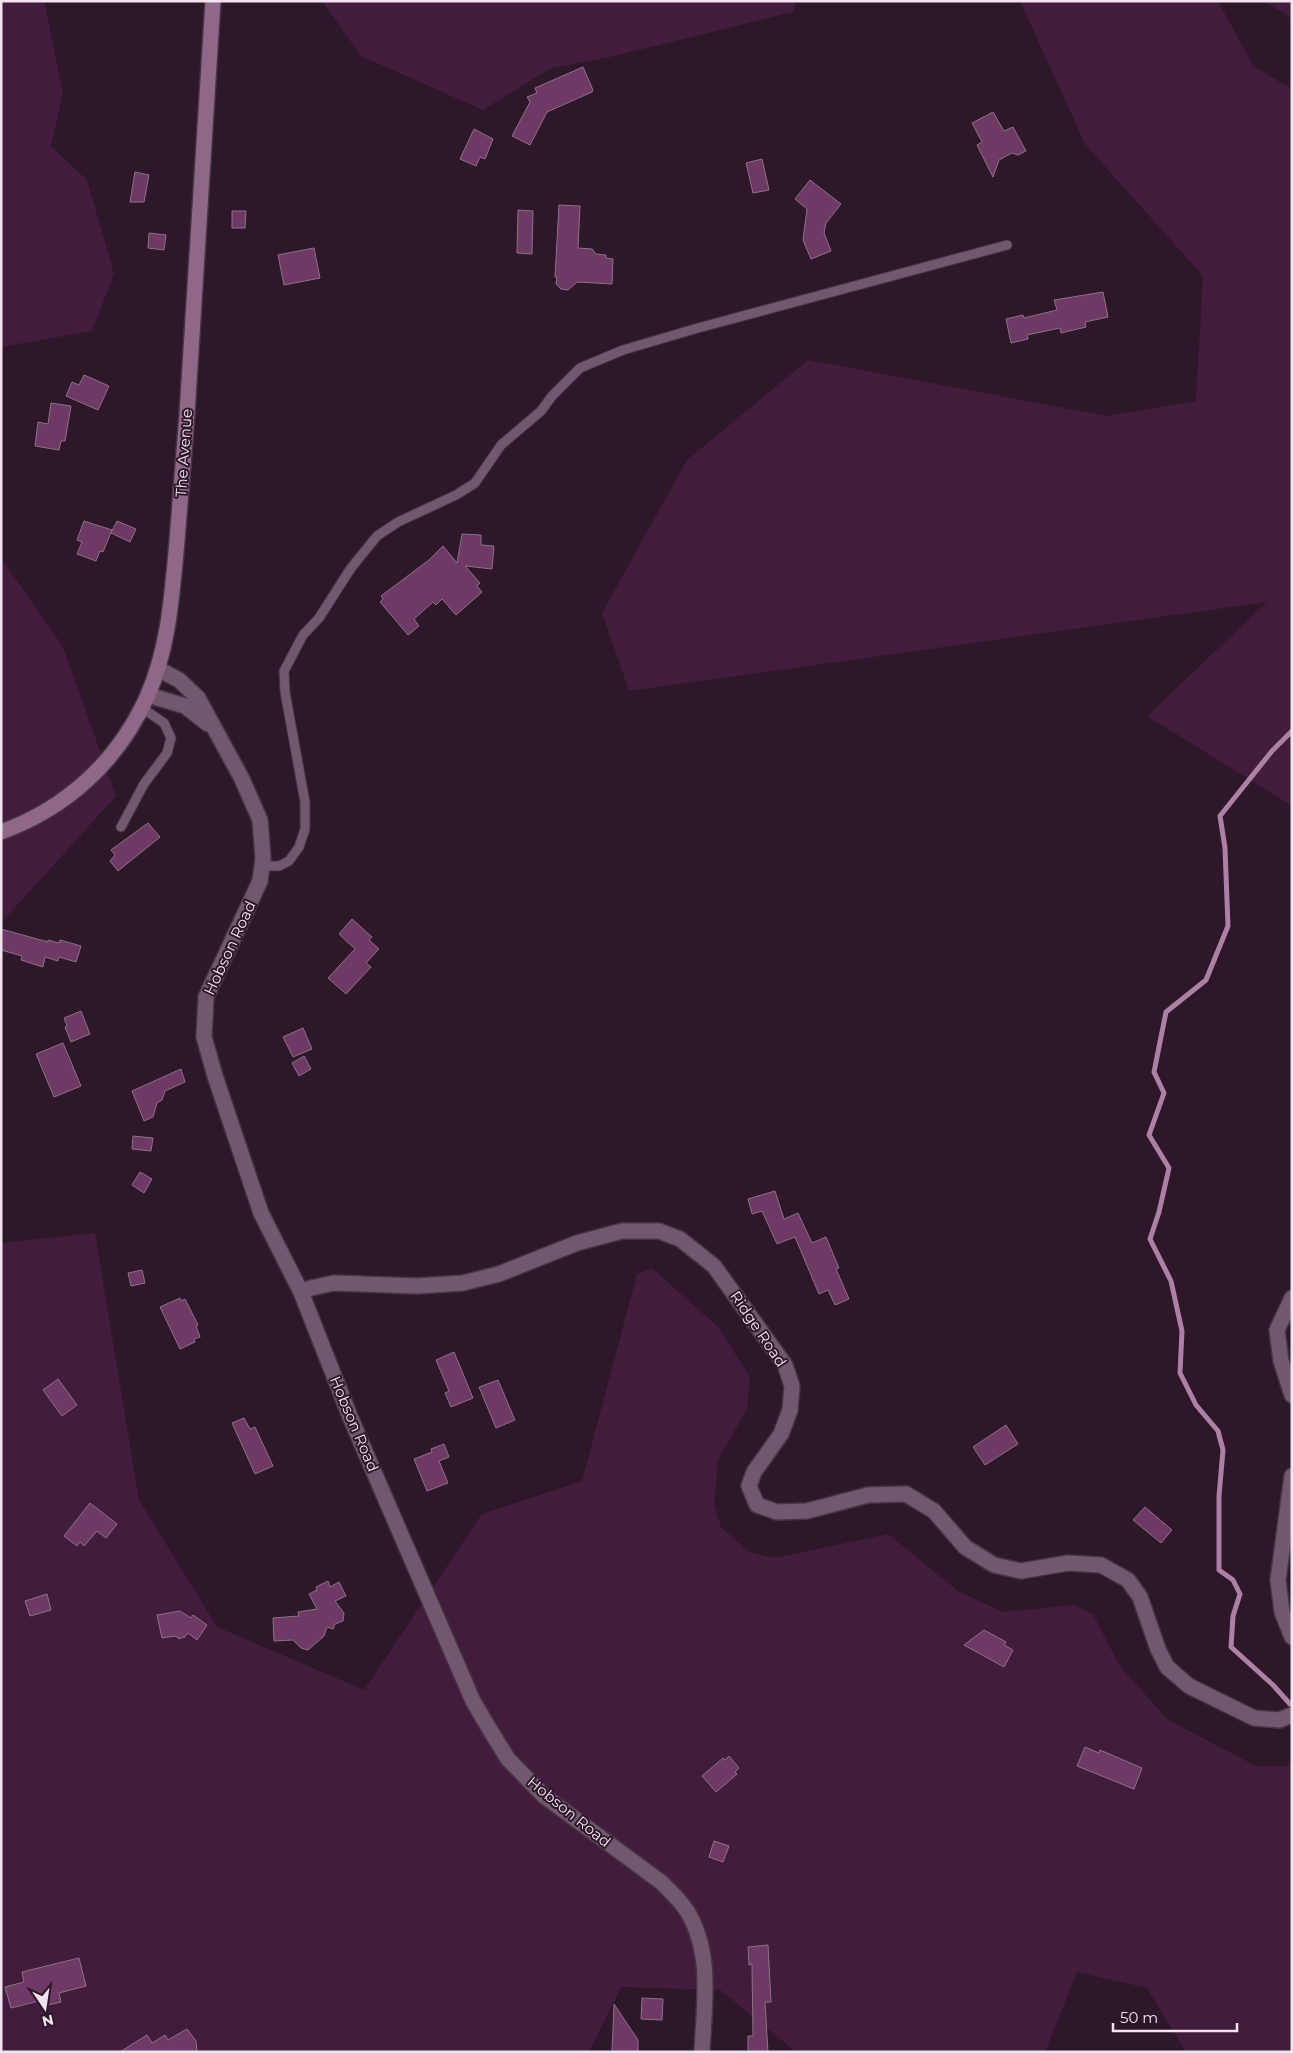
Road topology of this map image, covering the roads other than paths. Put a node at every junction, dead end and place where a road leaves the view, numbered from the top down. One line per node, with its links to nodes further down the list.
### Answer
1 (213, 1): 3 (street, The Avenue)
2 (1007, 245): 8 (lane)
3 (158, 669): 4 (street, The Avenue); 5 (street, Hobson Road)
4 (145, 701): 5 (street, Hobson Road); 6 (lane); 7 (street, The Avenue)
5 (213, 728): 8 (street, Hobson Road)
6 (121, 827)
7 (1, 832)
8 (262, 866): 9 (street, Hobson Road)
9 (301, 1292): 14 (street, Ridge Road); 15 (street, Hobson Road)
10 (1292, 1298): 11 (street)
11 (1292, 1395)
12 (1292, 1476): 13 (street)
13 (1292, 1637)
14 (1292, 1715)
15 (702, 2052)

